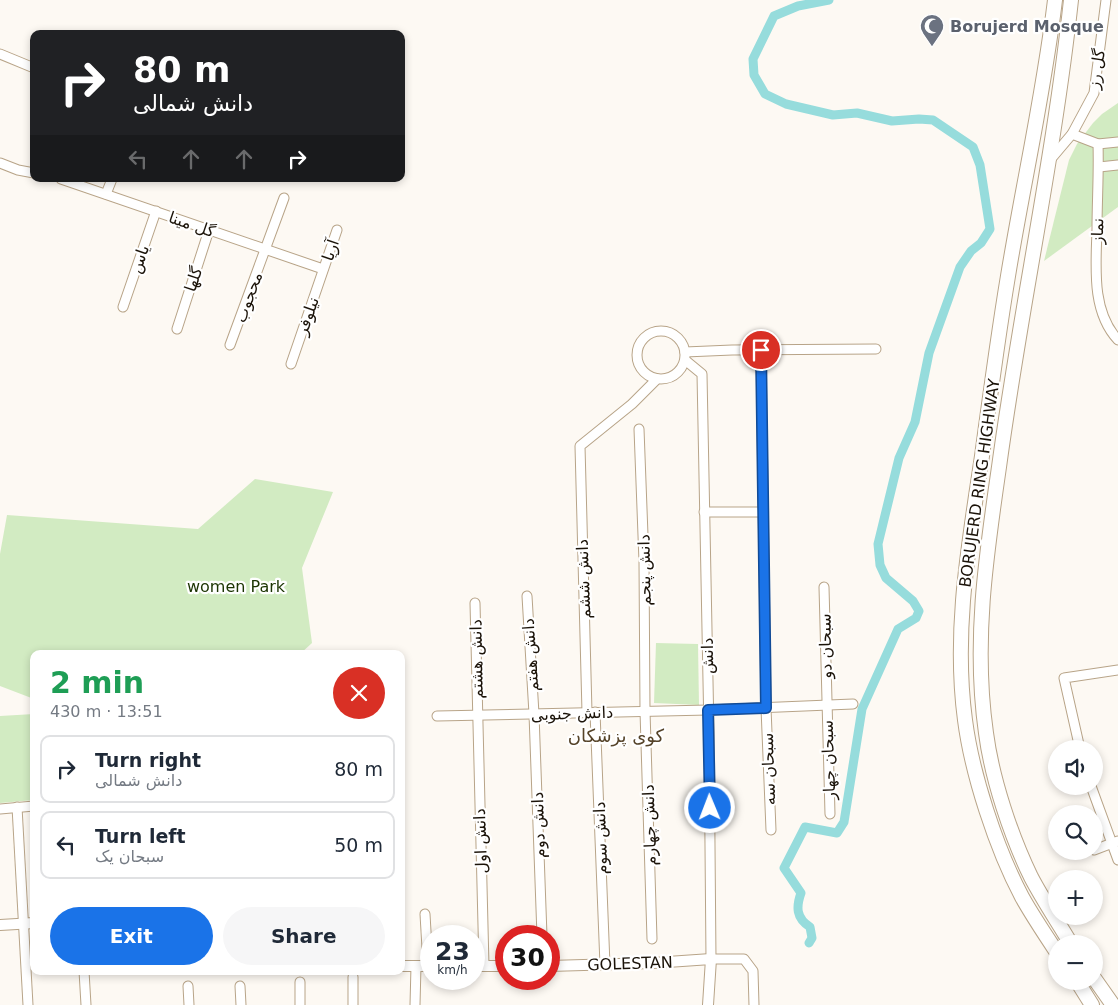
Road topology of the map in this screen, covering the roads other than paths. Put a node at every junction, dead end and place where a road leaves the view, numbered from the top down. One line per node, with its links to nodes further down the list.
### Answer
1 (1055, 0): 64 (highway, BORUJERD RING HIGHWAY)
2 (1071, 0): 9 (highway, BORUJERD RING HIGHWAY)
3 (1106, 0): 6 (street, گل رز)
4 (0, 54): 5 (street)
5 (30, 66)
6 (1072, 134): 8 (street); 9 (street, گل رز)
7 (1118, 142): 8 (street)
8 (1098, 144): 12 (street, نماز)
9 (1049, 162): 63 (highway, BORUJERD RING HIGHWAY)
10 (0, 163): 13 (street)
11 (1118, 165): 12 (street)
12 (1099, 166): 25 (street, نماز)
13 (30, 172)
14 (71, 182): 16 (street, گل مینا)
15 (111, 182): 16 (street)
16 (106, 194): 18 (street, گل مینا)
17 (284, 198): 21 (street, محجوب)
18 (156, 211): 19 (street, گل مینا); 23 (street, یاس)
19 (209, 230): 21 (street, گل مینا); 24 (street, گلها)
20 (337, 230): 22 (street, آریا)
21 (266, 250): 22 (street, گل مینا); 26 (street, محجوب)
22 (323, 269): 30 (street, نیلوفر)
23 (122, 307)
24 (177, 329)
25 (1118, 340)
26 (230, 344)
27 (876, 349): 28 (street)
28 (761, 350): 29 (street); 34 (street, سبحان سه)
29 (685, 356): 31 (street); 31 (street); 33 (street, دانش)
30 (291, 364)
31 (657, 379): 44 (street, دانش ششم)
32 (639, 429): 43 (street, دانش پنجم)
33 (704, 512): 34 (street); 42 (street, دانش)
34 (763, 512): 41 (street, سبحان سه)
35 (824, 587): 40 (street, سبحان دو)
36 (527, 596): 45 (street, دانش هفتم)
37 (475, 603): 46 (street, دانش هشتم)
38 (1118, 670): 48 (street)
39 (853, 704): 40 (street, دانش جنوبی)
40 (827, 705): 41 (street, دانش جنوبی); 53 (street, سبحان چهار)
41 (766, 708): 42 (street, دانش جنوبی); 54 (street, سبحان سه)
42 (708, 710): 43 (street, دانش جنوبی); 66 (street, دانش)
43 (645, 711): 44 (street, دانش جنوبی); 65 (street, دانش چهارم)
44 (591, 712): 45 (street, دانش جنوبی); 67 (street, دانش سوم)
45 (534, 714): 46 (street, دانش جنوبی); 62 (street, دانش دوم)
46 (476, 715): 47 (street, دانش جنوبی); 61 (street, دانش اول)
47 (437, 716)
48 (1078, 740)
49 (1095, 795): 55 (street)
50 (30, 806): 51 (street)
51 (17, 807): 52 (street); 58 (street)
52 (0, 809)
53 (830, 814)
54 (771, 830)
55 (1114, 842): 56 (street)
56 (1118, 860)
57 (425, 914): 60 (street)
58 (29, 923): 59 (street); 79 (street)
59 (0, 925)
60 (426, 925)
61 (479, 925)
62 (542, 925)
63 (1066, 935)
64 (1048, 938)
65 (652, 939)
66 (711, 959): 67 (street, GOLESTAN); 86 (street); 87 (street)
67 (605, 965): 71 (street, GOLESTAN)
68 (405, 966): 69 (street)
69 (416, 966): 70 (street); 85 (street)
70 (420, 966)
71 (560, 966)
72 (84, 975): 80 (street)
73 (353, 977): 84 (street)
74 (300, 982): 83 (street)
75 (188, 986): 81 (street)
76 (240, 986): 82 (street)
77 (1083, 990): 88 (highway)
78 (1102, 990): 89 (highway)
79 (28, 1005)
80 (86, 1005)
81 (189, 1005)
82 (241, 1005)
83 (300, 1005)
84 (353, 1005)
85 (415, 1005)
86 (708, 1005)
87 (754, 1005)
88 (1092, 1005)
89 (1112, 1005)

